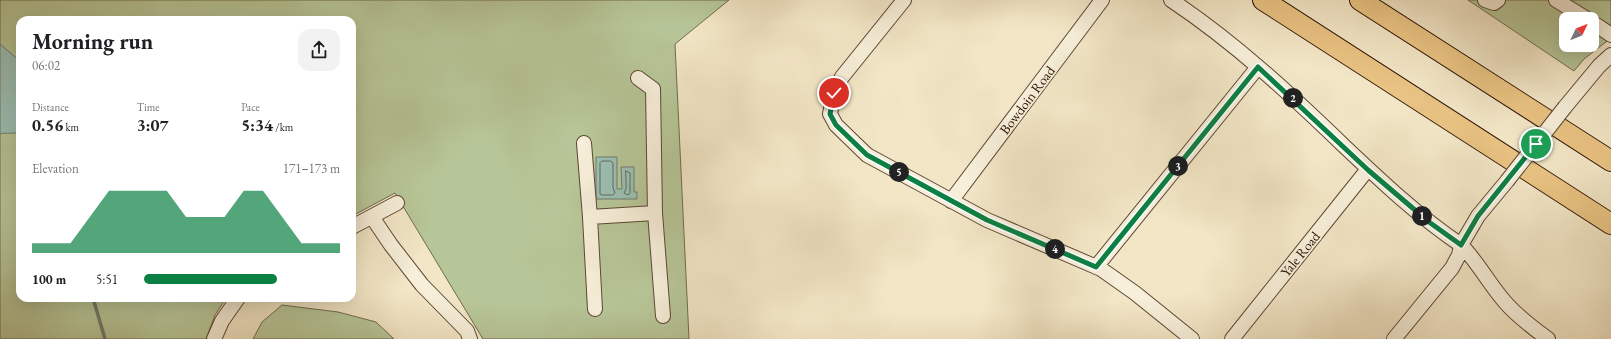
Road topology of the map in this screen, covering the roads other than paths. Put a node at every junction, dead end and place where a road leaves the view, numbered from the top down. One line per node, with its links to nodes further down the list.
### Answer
1 (904, 0): 16 (street)
2 (1102, 0): 16 (street, Bowdoin Road)
3 (1171, 0): 11 (street)
4 (1263, 0): 21 (highway)
5 (1360, 0): 14 (highway)
6 (1556, 0): 7 (street)
7 (1576, 12)
8 (1599, 27): 9 (street)
9 (1611, 35)
10 (1611, 55): 23 (street, bridge)
11 (1258, 67): 15 (street); 24 (street)
12 (638, 78): 18 (street)
13 (584, 143): 20 (street)
14 (1611, 161)
15 (1368, 170): 23 (street); 31 (street, Yale Road)
16 (951, 201): 24 (street)
17 (398, 203): 19 (street)
18 (655, 213): 20 (street); 27 (street)
19 (372, 217): 22 (street); 29 (street)
20 (590, 217): 26 (street)
21 (1611, 224)
22 (356, 225)
23 (1461, 245): 32 (street); 33 (street)
24 (1096, 267): 30 (street)
25 (235, 302): 28 (street)
26 (595, 309)
27 (663, 316)
28 (214, 339)
29 (470, 339)
30 (1192, 339)
31 (1232, 339)
32 (1394, 339)
33 (1548, 339)

